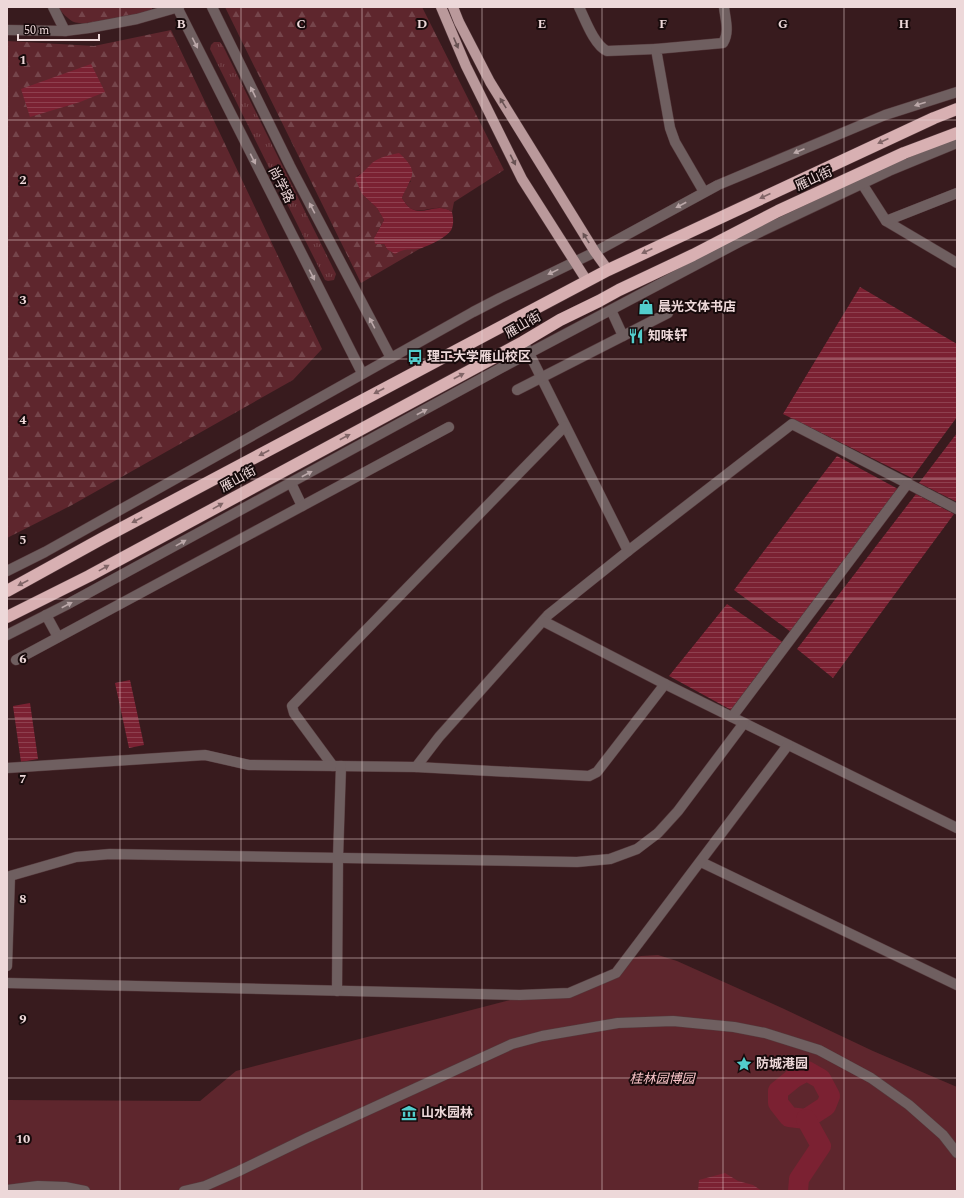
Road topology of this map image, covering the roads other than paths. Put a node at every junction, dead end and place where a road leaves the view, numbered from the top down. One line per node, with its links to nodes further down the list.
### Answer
1 (53, 7): 9 (street)
2 (178, 7): 9 (street); 30 (street, 尚学路, one-way to 30)
3 (212, 7): 29 (street, 尚学路, one-way to 3)
4 (441, 7): 20 (main road, one-way to 20)
5 (453, 7): 19 (main road, one-way to 5)
6 (579, 7): 10 (street)
7 (724, 7): 10 (street)
8 (7, 30): 9 (street)
9 (66, 31)
10 (656, 49): 16 (street)
11 (957, 92): 16 (street, one-way to 16)
12 (957, 109): 22 (highway, 雁山街, one-way to 22)
13 (957, 133): 15 (highway, 雁山街)
14 (957, 143): 15 (street)
15 (859, 179): 18 (street); 24 (street); 27 (highway, 雁山街)
16 (704, 192): 19 (street, one-way to 19)
17 (957, 193): 18 (street)
18 (886, 221): 21 (street)
19 (595, 252): 20 (street); 22 (main road)
20 (574, 262): 23 (main road); 29 (street, one-way to 29)
21 (957, 263)
22 (608, 270): 23 (highway, 雁山街)
23 (586, 281): 41 (highway, 雁山街, one-way to 41)
24 (611, 310): 26 (street); 28 (street)
25 (668, 314): 26 (street)
26 (623, 336): 31 (street)
27 (523, 342): 28 (street); 43 (highway, 雁山街, one-way to 27)
28 (529, 354): 31 (street); 35 (street, one-way to 28)
29 (391, 358): 30 (street)
30 (362, 373): 40 (street)
31 (541, 378): 32 (street); 33 (street)
32 (517, 390)
33 (565, 426): 39 (street); 52 (street)
34 (449, 427): 37 (street)
35 (291, 483): 37 (street); 42 (street, one-way to 35)
36 (908, 483): 38 (street); 39 (street); 49 (street)
37 (302, 506): 46 (street)
38 (957, 509)
39 (628, 551): 44 (street)
40 (7, 571)
41 (7, 591)
42 (46, 615): 45 (street); 46 (street)
43 (7, 617)
44 (543, 621): 48 (street); 53 (street)
45 (7, 635)
46 (58, 637): 47 (street)
47 (16, 660)
48 (665, 684): 49 (street); 53 (street)
49 (732, 717): 50 (street)
50 (744, 723): 51 (street); 56 (street)
51 (788, 745): 55 (street); 57 (street)
52 (337, 766): 53 (street); 54 (street); 56 (street)
53 (416, 767)
54 (7, 768)
55 (957, 828)
56 (338, 858): 58 (street); 61 (street)
57 (701, 862): 60 (street); 61 (street)
58 (7, 966)
59 (7, 983): 61 (street)
60 (957, 985)
61 (338, 991)
62 (957, 1153): 65 (street)
63 (7, 1190): 64 (street)
64 (85, 1191)
65 (184, 1191)

